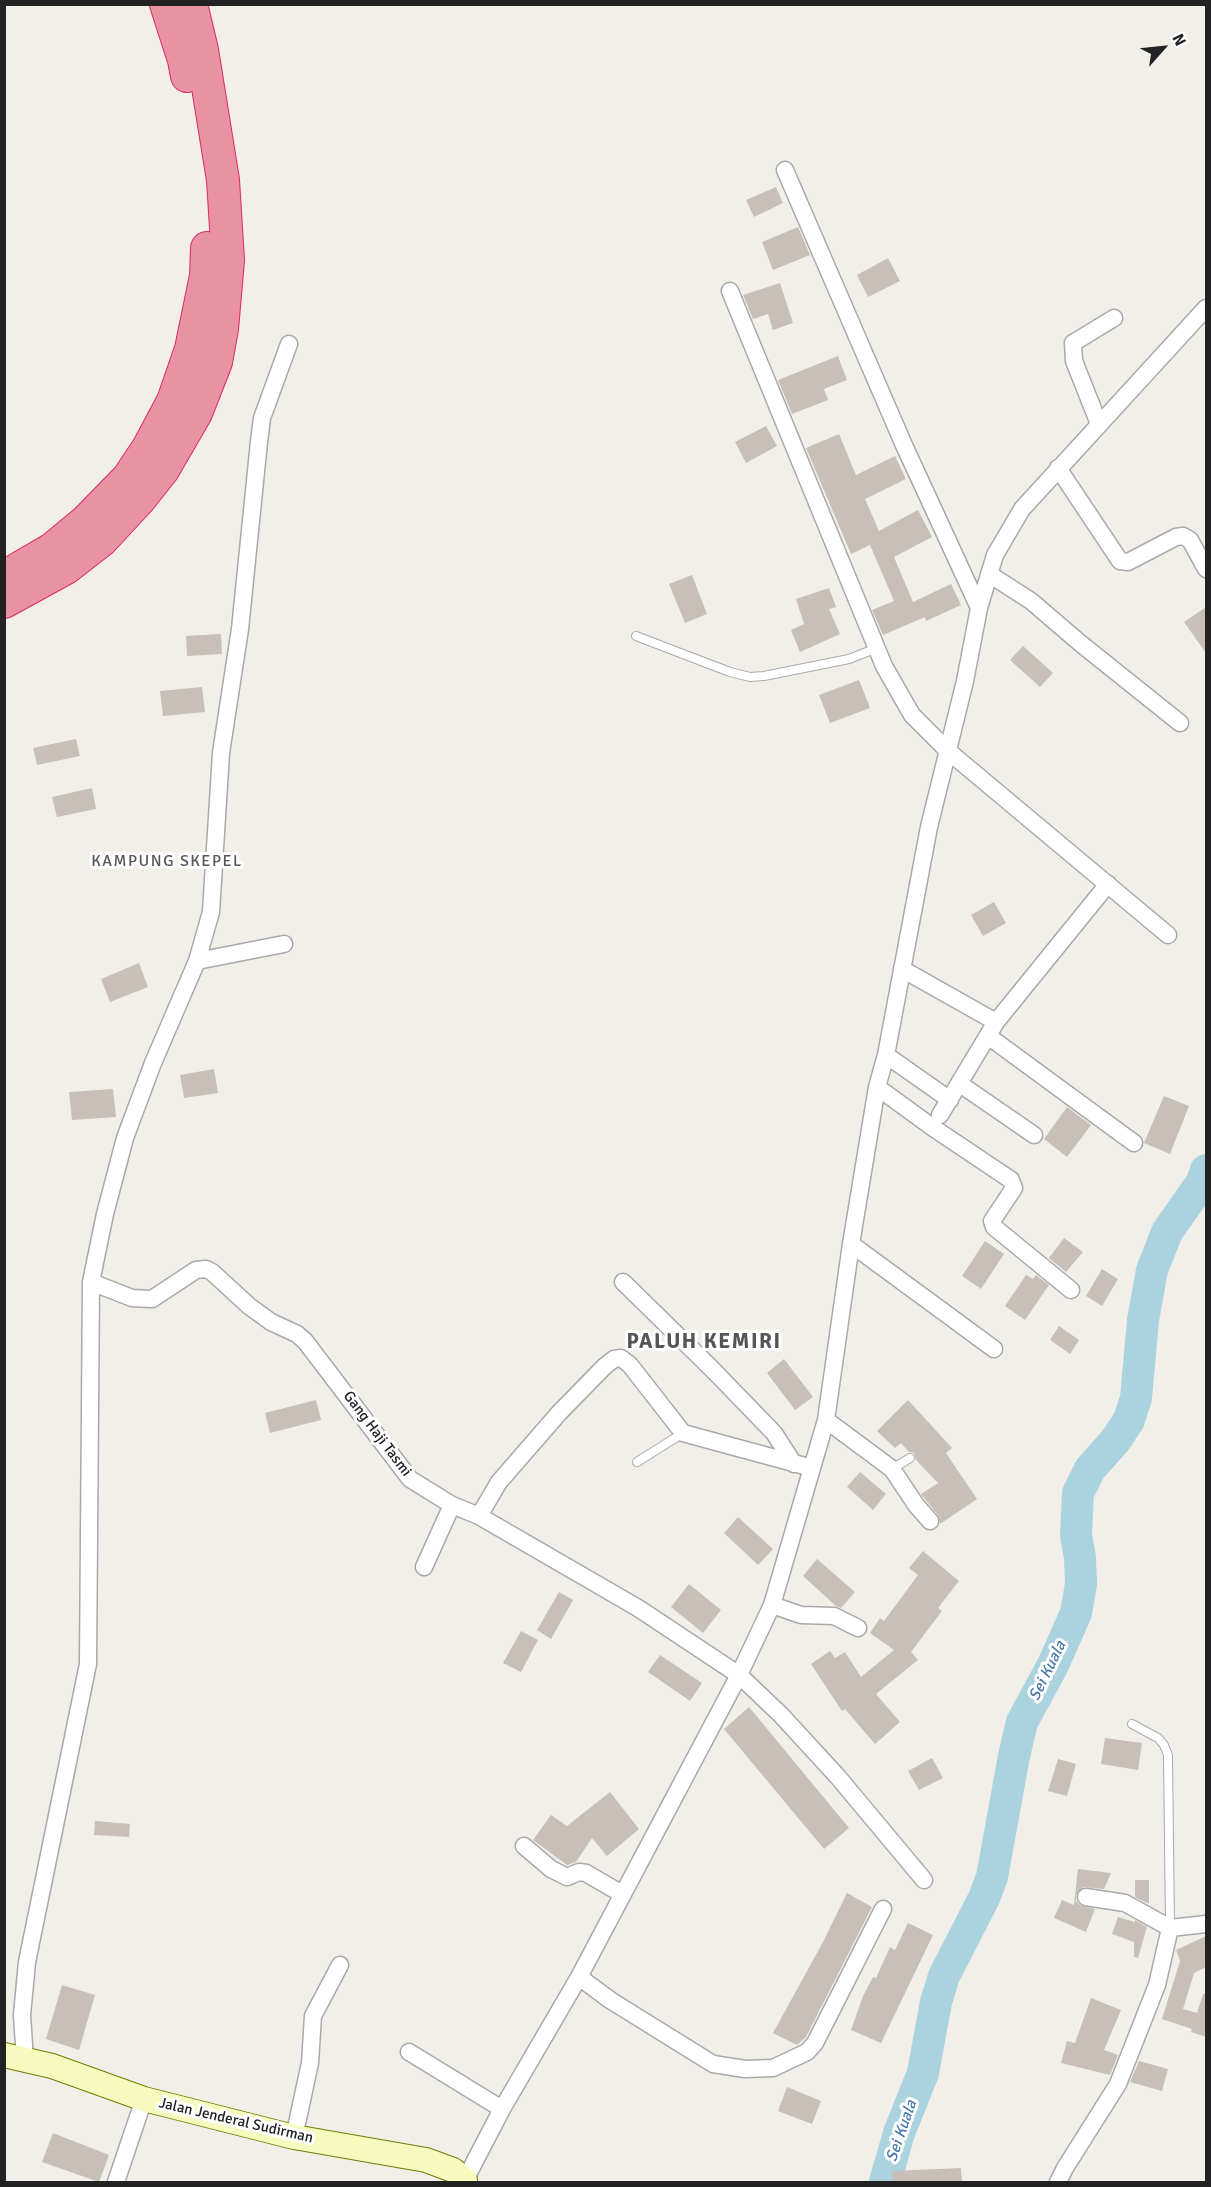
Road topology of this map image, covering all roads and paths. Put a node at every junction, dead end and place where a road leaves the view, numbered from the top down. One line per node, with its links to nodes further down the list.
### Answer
1 (165, 4): 12 (highway)
2 (191, 4): 13 (highway)
3 (786, 170): 14 (street)
4 (730, 291): 16 (street)
5 (1206, 308): 8 (street)
6 (1114, 318): 8 (street)
7 (289, 344): 22 (street)
8 (1099, 424): 9 (street)
9 (1058, 468): 10 (street); 11 (street)
10 (1206, 569)
11 (989, 574): 14 (street); 17 (street)
12 (4, 578)
13 (4, 602)
14 (980, 608): 18 (street)
15 (636, 636): 16 (lane)
16 (877, 648): 18 (street)
17 (1180, 723)
18 (948, 751): 19 (street); 23 (street)
19 (1108, 884): 20 (street); 24 (street)
20 (1168, 935)
21 (284, 944): 22 (street)
22 (197, 961): 33 (street)
23 (902, 969): 24 (street); 25 (street)
24 (992, 1029): 26 (street); 31 (street)
25 (886, 1056): 27 (street); 28 (street)
26 (960, 1084): 28 (street); 30 (street)
27 (878, 1087): 32 (street); 35 (street)
28 (950, 1100): 29 (street)
29 (940, 1115)
30 (1034, 1135)
31 (1134, 1143)
32 (851, 1244): 36 (street); 37 (street)
33 (91, 1282): 44 (street, Gang Haji Tasmi); 62 (street)
34 (623, 1282): 41 (street)
35 (1071, 1290)
36 (994, 1349)
37 (826, 1420): 42 (street); 43 (street)
38 (683, 1433): 40 (lane); 41 (street); 45 (street)
39 (910, 1458): 43 (lane)
40 (637, 1462)
41 (794, 1464): 42 (street)
42 (812, 1468): 48 (street)
43 (892, 1469): 46 (street)
44 (453, 1505): 45 (street, Gang Haji Tasmi); 47 (street)
45 (479, 1516): 50 (street, Gang Haji Tasmi)
46 (930, 1521)
47 (424, 1567)
48 (772, 1605): 49 (street); 50 (street)
49 (858, 1628)
50 (739, 1675): 53 (street, Gang Haji Tasmi); 54 (street)
51 (1132, 1724): 58 (lane)
52 (524, 1845): 54 (street)
53 (924, 1880)
54 (622, 1894): 60 (street)
55 (1086, 1897): 58 (street)
56 (883, 1909): 60 (street)
57 (1206, 1924): 58 (street)
58 (1170, 1928): 68 (street)
59 (340, 1965): 65 (street)
60 (579, 1977): 64 (street)
61 (409, 2052): 64 (street)
62 (15, 2057): 63 (main road, Jalan Jenderal Sudirman)
63 (144, 2099): 65 (main road, Jalan Jenderal Sudirman); 67 (street)
64 (502, 2109): 66 (street)
65 (294, 2136): 66 (main road, Jalan Jenderal Sudirman)
66 (465, 2181)
67 (116, 2182)
68 (1058, 2182)

